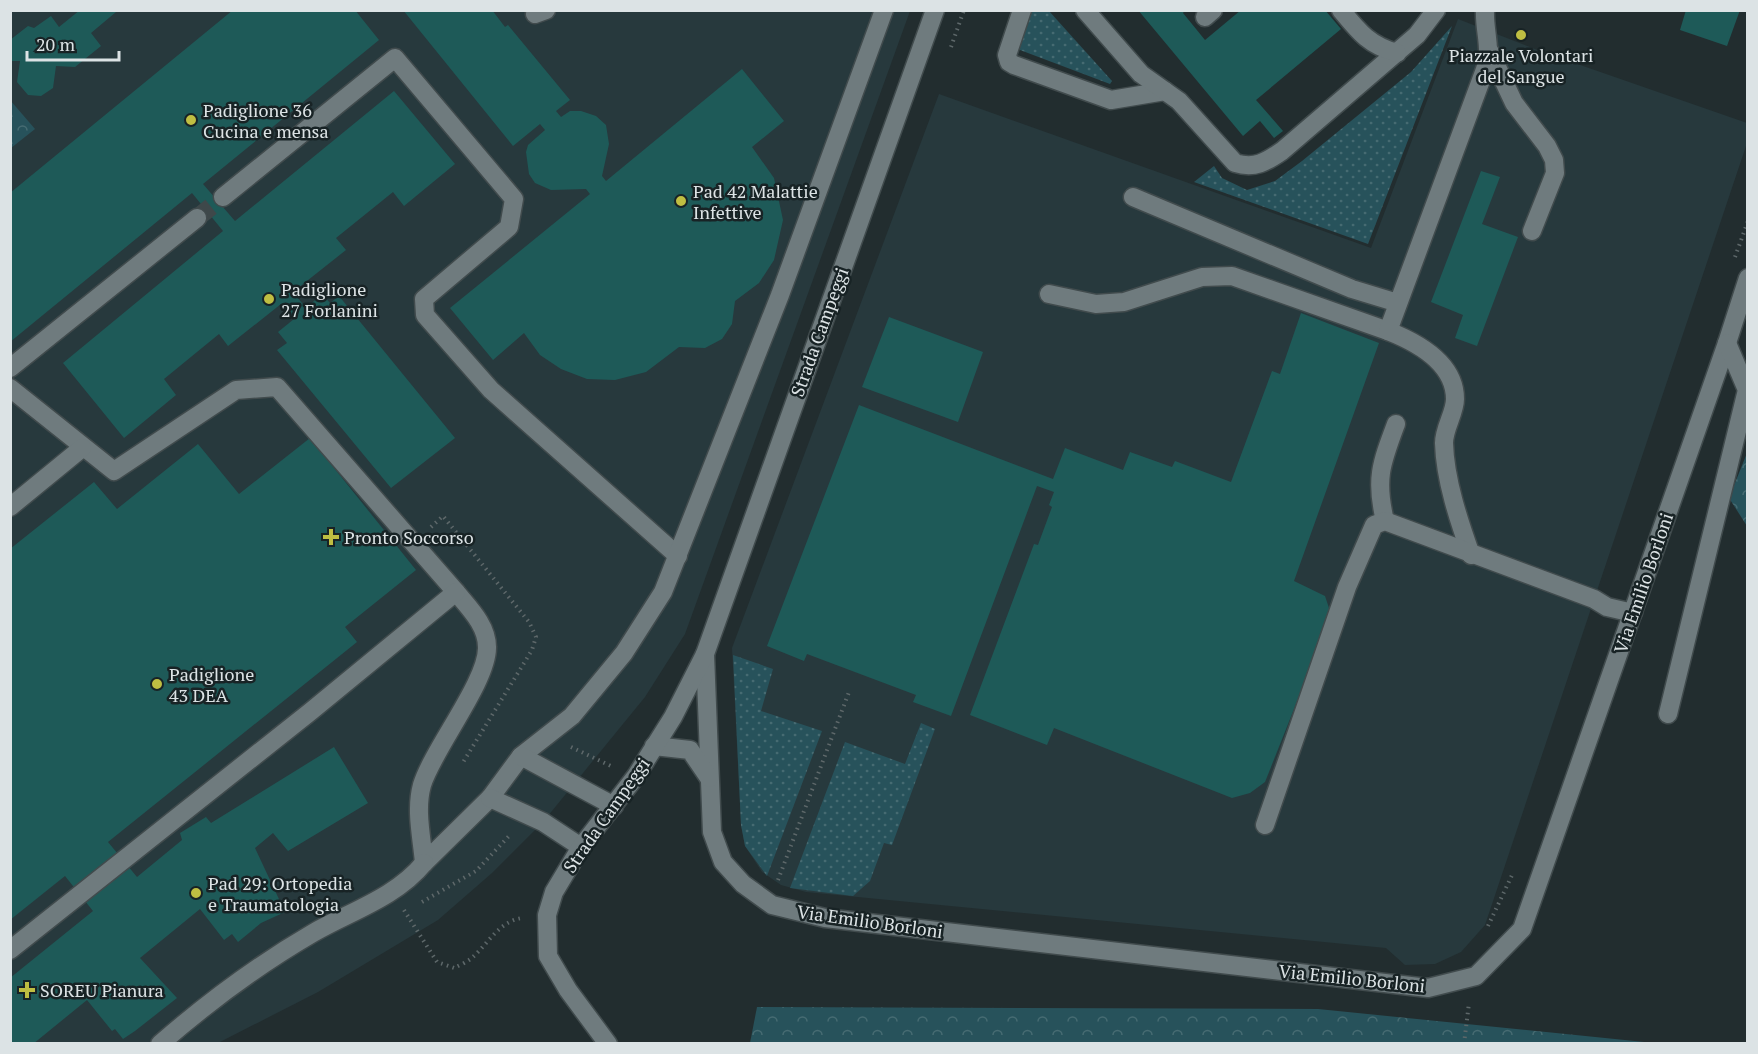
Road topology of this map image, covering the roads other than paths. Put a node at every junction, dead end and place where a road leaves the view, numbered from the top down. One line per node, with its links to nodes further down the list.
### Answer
1 (884, 10): 27 (street)
2 (934, 10): 30 (street, Strada Campeggi)
3 (1022, 10): 10 (street)
4 (1085, 10): 10 (street)
5 (1341, 10): 8 (street)
6 (1436, 10): 8 (street)
7 (1485, 10): 9 (street)
8 (1397, 52): 10 (street)
9 (1490, 52): 14 (street); 17 (street)
10 (1165, 91)
11 (223, 197): 27 (street)
12 (1133, 197): 17 (street)
13 (197, 218): 20 (street)
14 (1532, 231)
15 (1746, 286): 19 (street, Via Emilio Borloni)
16 (1049, 294): 18 (street)
17 (1398, 303): 18 (street)
18 (1388, 331): 26 (street)
19 (1727, 343): 29 (street, Via Emilio Borloni); 31 (street)
20 (10, 368)
21 (10, 388): 23 (street)
22 (1396, 424): 25 (street)
23 (82, 448): 24 (street); 28 (street)
24 (10, 507)
25 (1385, 521): 26 (street); 37 (street)
26 (1471, 555): 29 (street)
27 (678, 556): 33 (street)
28 (456, 592): 39 (street); 40 (street)
29 (1633, 613): 34 (street, Via Emilio Borloni)
30 (705, 654): 32 (street, Strada Campeggi); 34 (street, Strada Campeggi)
31 (1668, 714)
32 (654, 746): 34 (street, Strada Campeggi); 36 (street, Strada Campeggi)
33 (521, 756): 35 (street); 36 (street)
34 (710, 780)
35 (490, 798): 38 (street); 39 (street)
36 (614, 806): 38 (street, Strada Campeggi)
37 (1265, 825)
38 (581, 847): 42 (street, Strada Campeggi)
39 (424, 863): 41 (street)
40 (10, 950)
41 (160, 1044)
42 (608, 1044)

